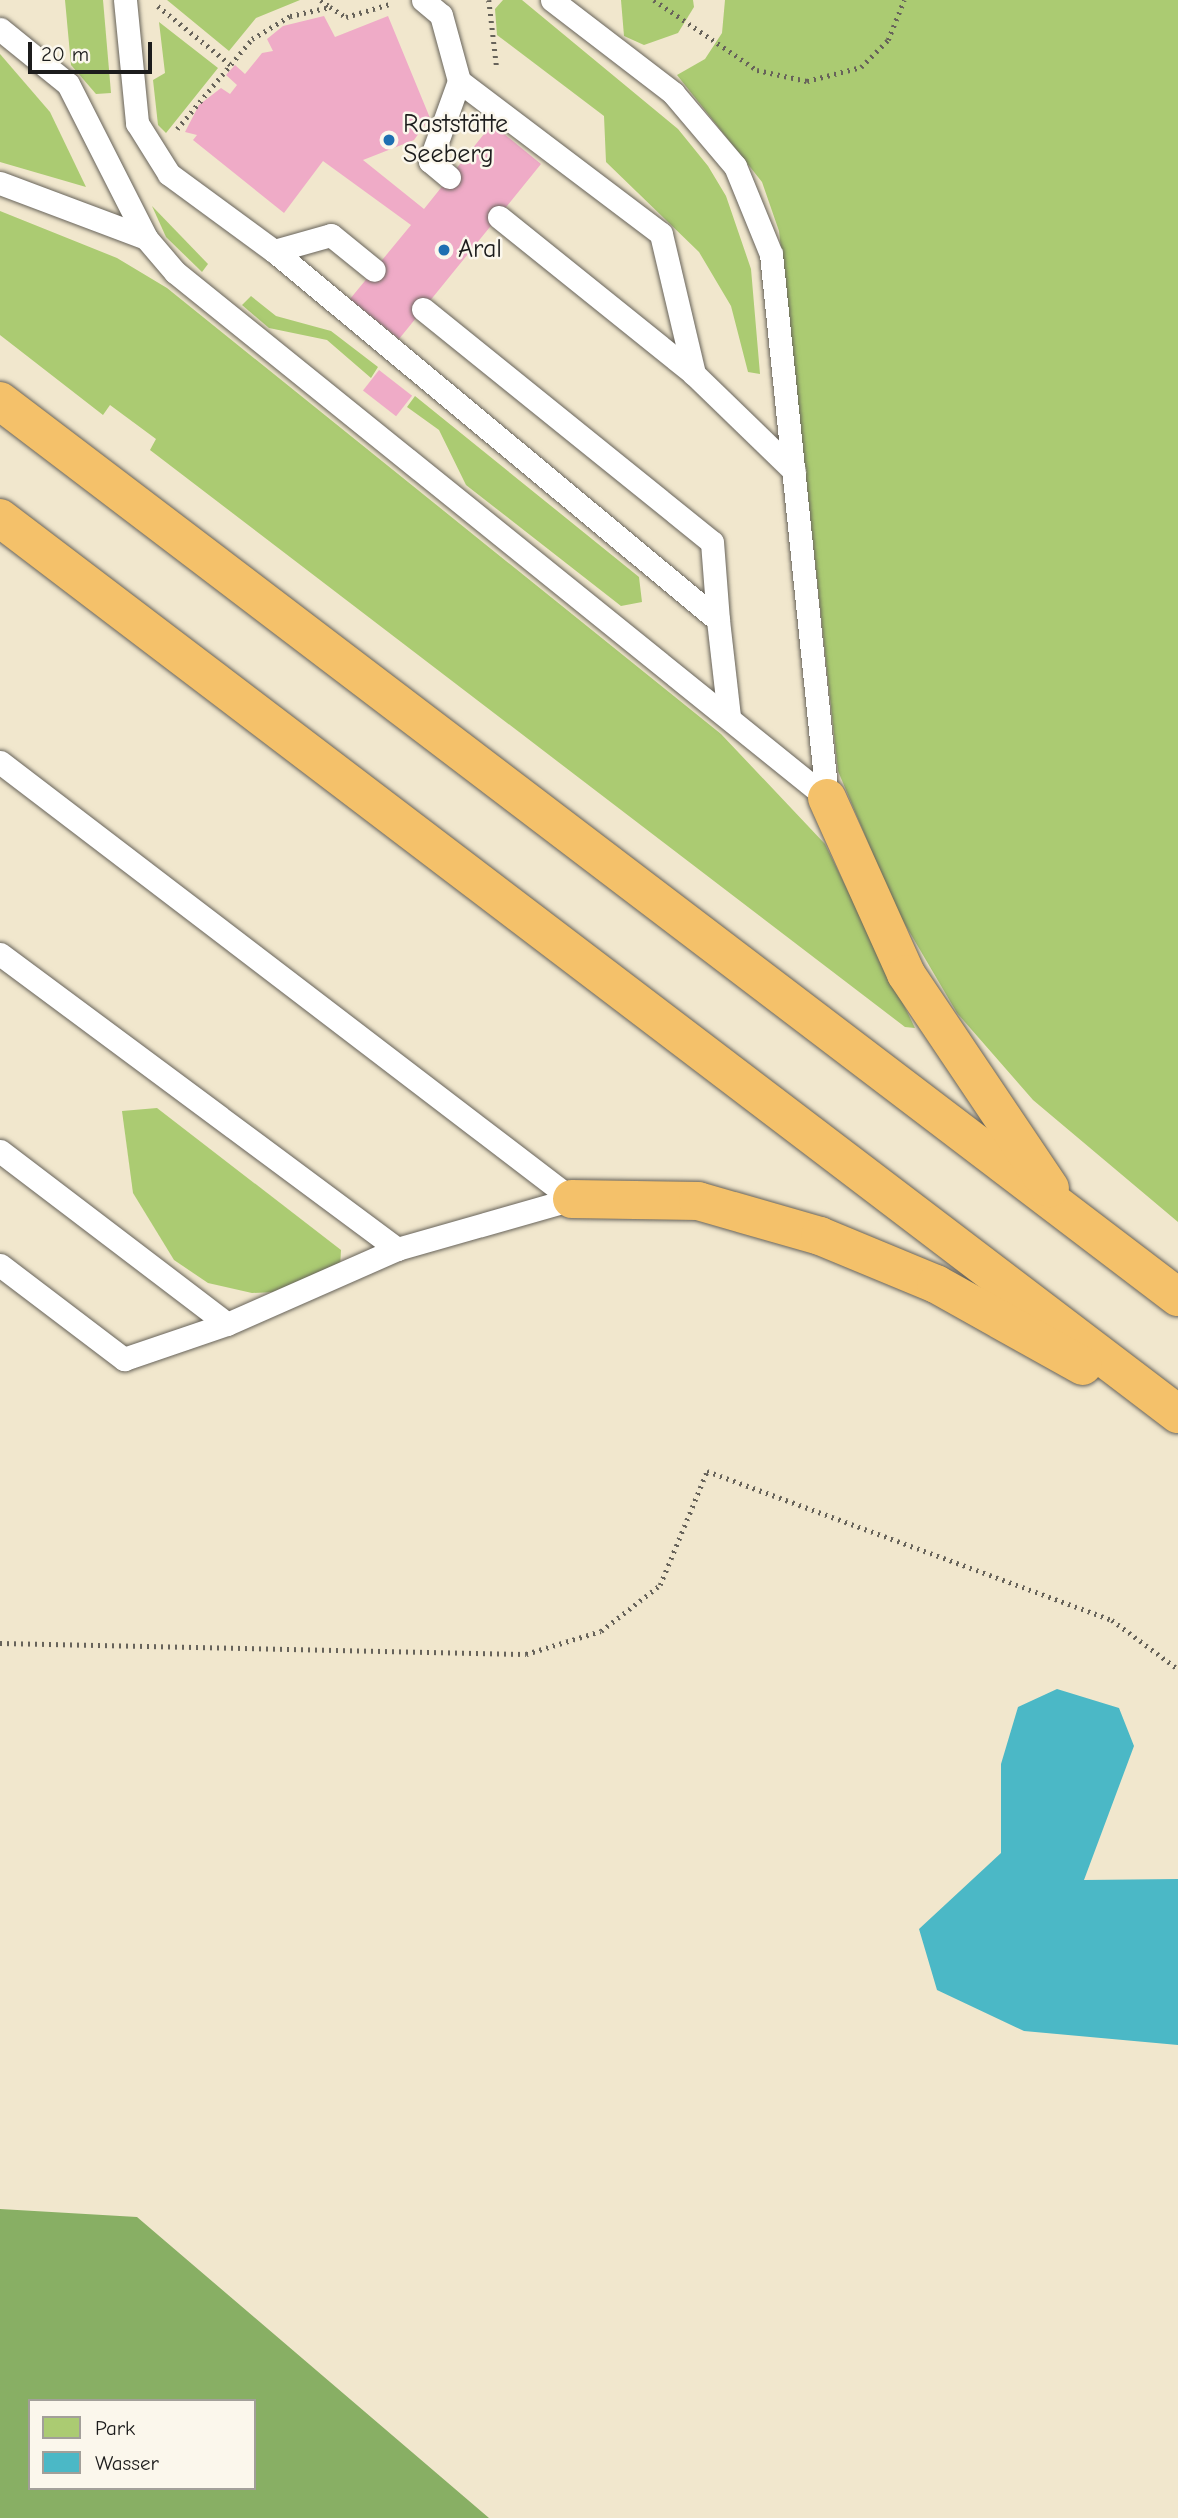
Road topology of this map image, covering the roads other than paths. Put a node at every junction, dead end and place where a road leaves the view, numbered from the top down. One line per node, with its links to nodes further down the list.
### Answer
1 (125, 0): 10 (lane)
2 (423, 0): 5 (lane)
3 (552, 0): 15 (lane)
4 (0, 29): 9 (lane)
5 (459, 81): 6 (lane); 13 (lane)
6 (449, 177)
7 (0, 183): 9 (lane)
8 (499, 217): 13 (lane)
9 (146, 238): 18 (lane)
10 (274, 251): 11 (lane); 17 (lane)
11 (374, 270)
12 (423, 310): 17 (lane)
13 (694, 374): 15 (lane)
14 (0, 401): 24 (highway)
15 (794, 471): 20 (lane)
16 (0, 518): 29 (highway)
17 (718, 620): 18 (lane)
18 (729, 717): 20 (lane)
19 (0, 762): 23 (lane)
20 (827, 798): 24 (highway)
21 (0, 954): 25 (lane)
22 (0, 1152): 28 (lane)
23 (572, 1199): 25 (lane); 30 (highway)
24 (1067, 1213): 27 (highway)
25 (397, 1249): 28 (lane)
26 (0, 1265): 28 (lane)
27 (1178, 1297)
28 (227, 1324)
29 (1178, 1414)
30 (1178, 1420)

